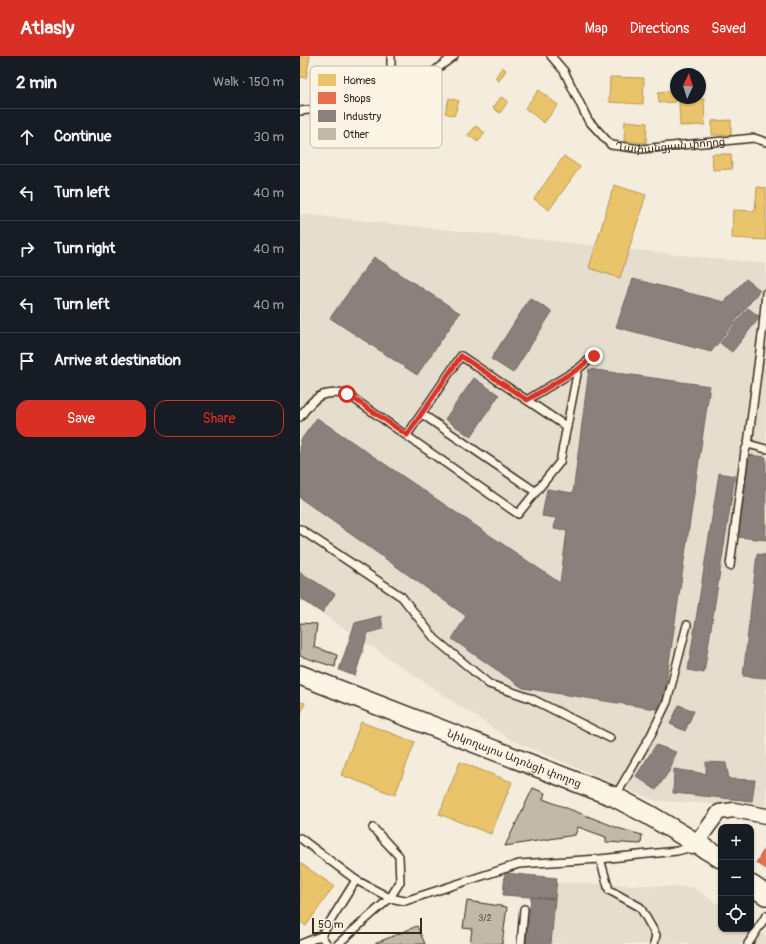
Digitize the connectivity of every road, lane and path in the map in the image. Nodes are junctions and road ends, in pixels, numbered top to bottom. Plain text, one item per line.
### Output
1 (390, 56) edge
2 (454, 56) edge
3 (551, 56) edge
4 (390, 66) edge
5 (441, 66) edge
6 (310, 110) edge
7 (300, 111) edge
8 (766, 142) edge
9 (766, 293) edge
10 (594, 356) dead end
11 (578, 369) junction
12 (527, 400) junction
13 (422, 414) junction
14 (300, 417) edge
15 (567, 427) junction
16 (407, 435) junction
17 (748, 444) junction
18 (766, 449) edge
19 (536, 492) junction
20 (300, 529) edge
21 (730, 566) dead end
22 (687, 625) dead end
23 (300, 675) edge
24 (300, 684) edge
25 (610, 738) dead end
26 (615, 797) junction
27 (766, 816) edge
28 (373, 828) dead end
29 (300, 838) edge
30 (694, 845) junction
31 (718, 857) edge
32 (600, 858) junction
33 (718, 864) edge
34 (754, 879) edge
35 (356, 880) junction
36 (766, 886) edge
37 (754, 887) edge
38 (766, 895) edge
39 (390, 898) junction
40 (524, 909) dead end
41 (766, 916) edge
42 (321, 936) junction
43 (301, 944) edge
44 (327, 944) edge
45 (338, 944) edge
46 (521, 944) edge
47 (654, 944) edge
48 (748, 944) edge

1 - 4 lane
2 - 5 lane
3 - 8 lane, Ղափանցյան փողոց
6 - 7 lane
9 - 17 lane
10 - 11 lane
11 - 12 lane
11 - 15 lane
12 - 13 lane
12 - 15 lane
13 - 16 lane
13 - 19 lane
14 - 16 lane
15 - 19 lane
16 - 19 lane
17 - 18 lane
17 - 21 lane
20 - 25 lane
22 - 26 lane
23 - 26 street, Նիկողայոս Ադոնցի փողոց
24 - 30 street, Նիկողայոս Ադոնցի փողոց
26 - 30 street, Նիկողայոս Ադոնցի փողոց
27 - 30 street
28 - 39 lane
29 - 35 lane
30 - 31 street, Նիկողայոս Ադոնցի փողոց
30 - 32 lane
30 - 33 street, Նիկողայոս Ադոնցի փողոց
32 - 39 lane
32 - 47 lane
34 - 36 street
35 - 39 lane
35 - 42 lane
37 - 38 street
39 - 45 lane
40 - 46 lane
41 - 48 lane
42 - 43 lane
42 - 44 lane

